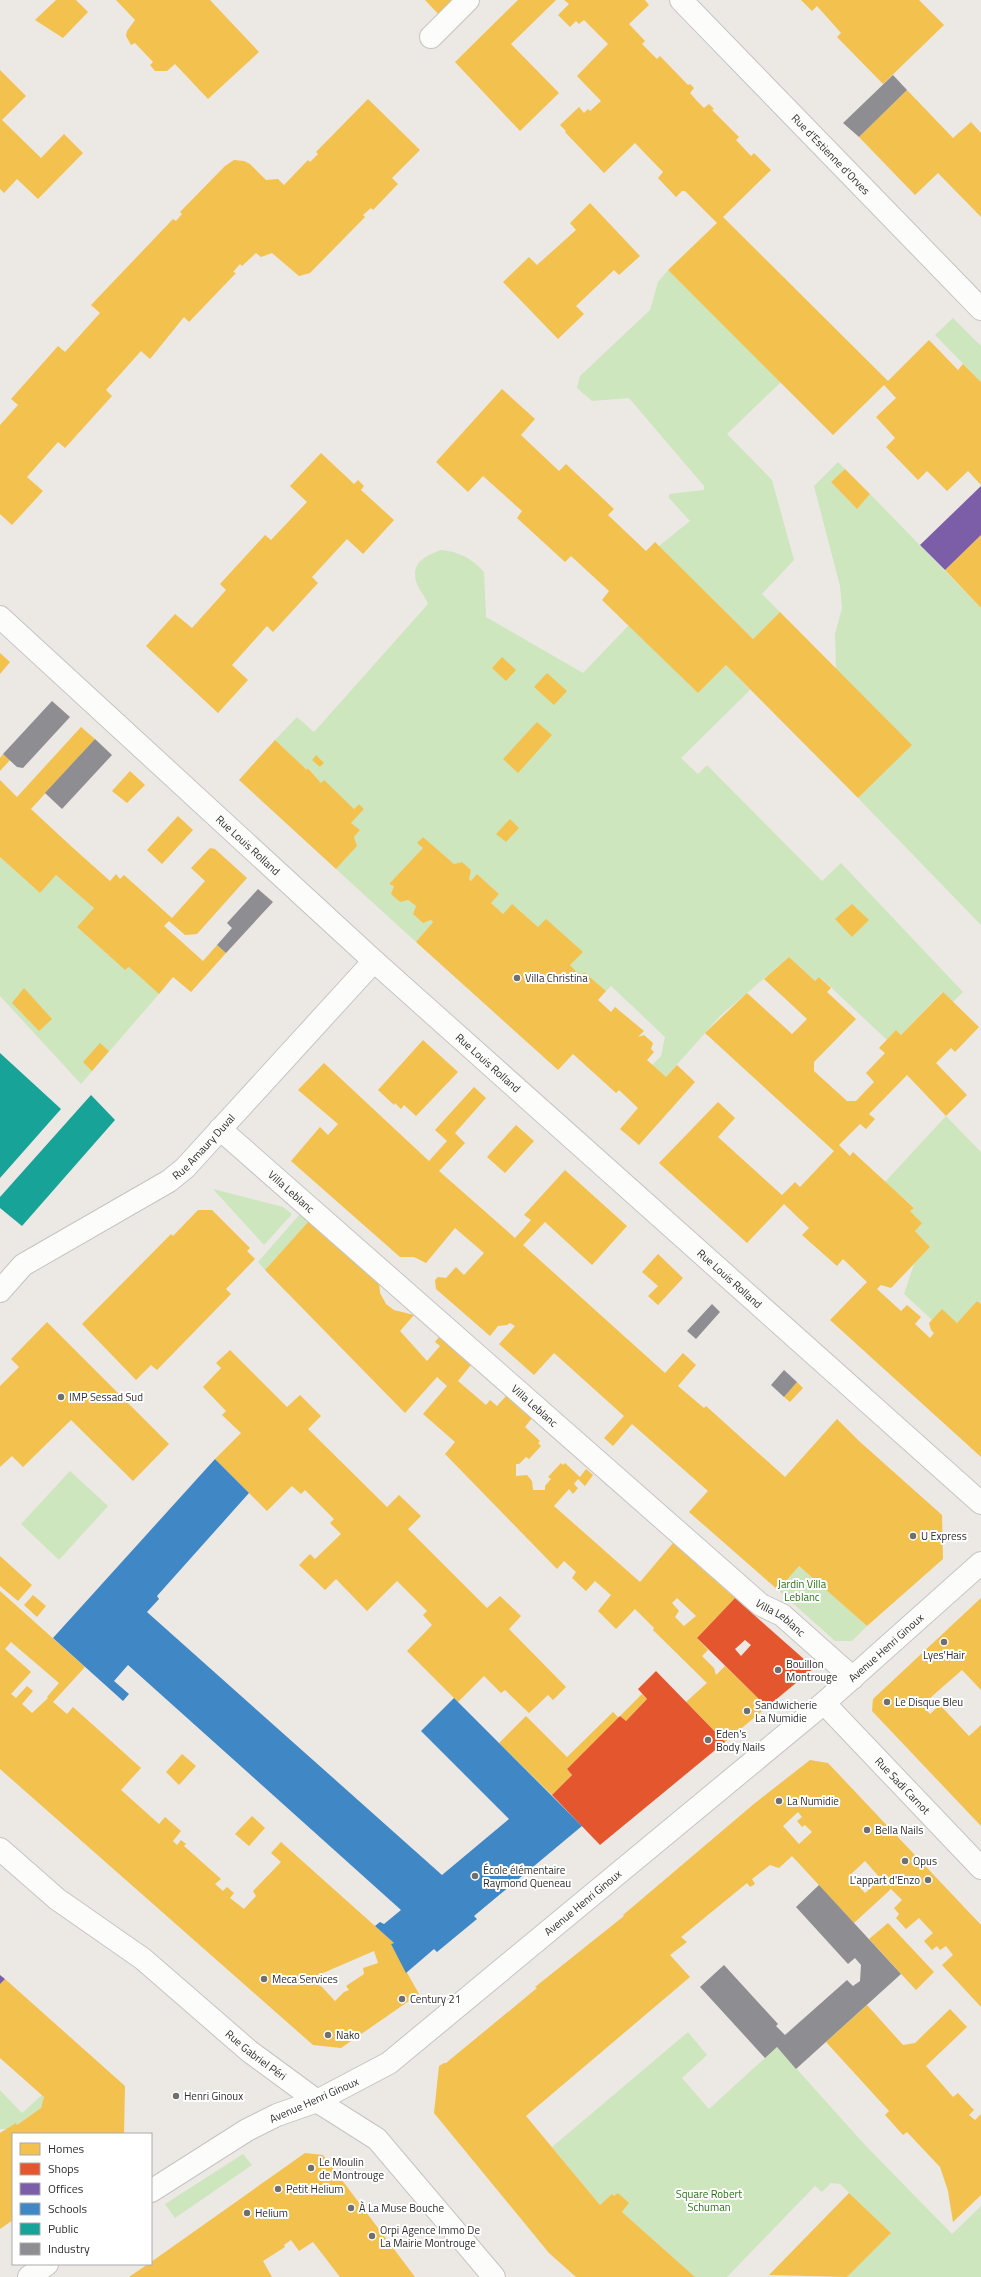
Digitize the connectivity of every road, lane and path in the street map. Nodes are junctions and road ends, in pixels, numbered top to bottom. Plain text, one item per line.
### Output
1 (468, 0) edge
2 (681, 0) edge
3 (431, 37) dead end
4 (981, 309) edge
5 (0, 617) edge
6 (374, 961) junction
7 (220, 1129) junction
8 (0, 1291) edge
9 (981, 1503) edge
10 (981, 1563) edge
11 (853, 1678) junction
12 (824, 1703) junction
13 (0, 1849) edge
14 (981, 1868) edge
15 (316, 2101) junction
16 (152, 2190) edge
17 (46, 2265) edge
18 (28, 2277) edge
19 (494, 2277) edge

1 - 3 street
2 - 4 street, Rue d'Estienne d'Orves
5 - 6 street, Rue Louis Rolland
6 - 7 street, Rue Amaury Duval
6 - 9 street, Rue Louis Rolland
7 - 8 street, Rue Amaury Duval
7 - 11 street, Villa Leblanc
10 - 11 street, Avenue Henri Ginoux
11 - 12 street, Avenue Henri Ginoux
12 - 14 street, Rue Sadi Carnot
12 - 15 street, Avenue Henri Ginoux
13 - 15 street, Rue Gabriel Péri
15 - 16 street, Avenue Henri Ginoux
15 - 19 street, Rue Gabriel Péri
17 - 18 street

